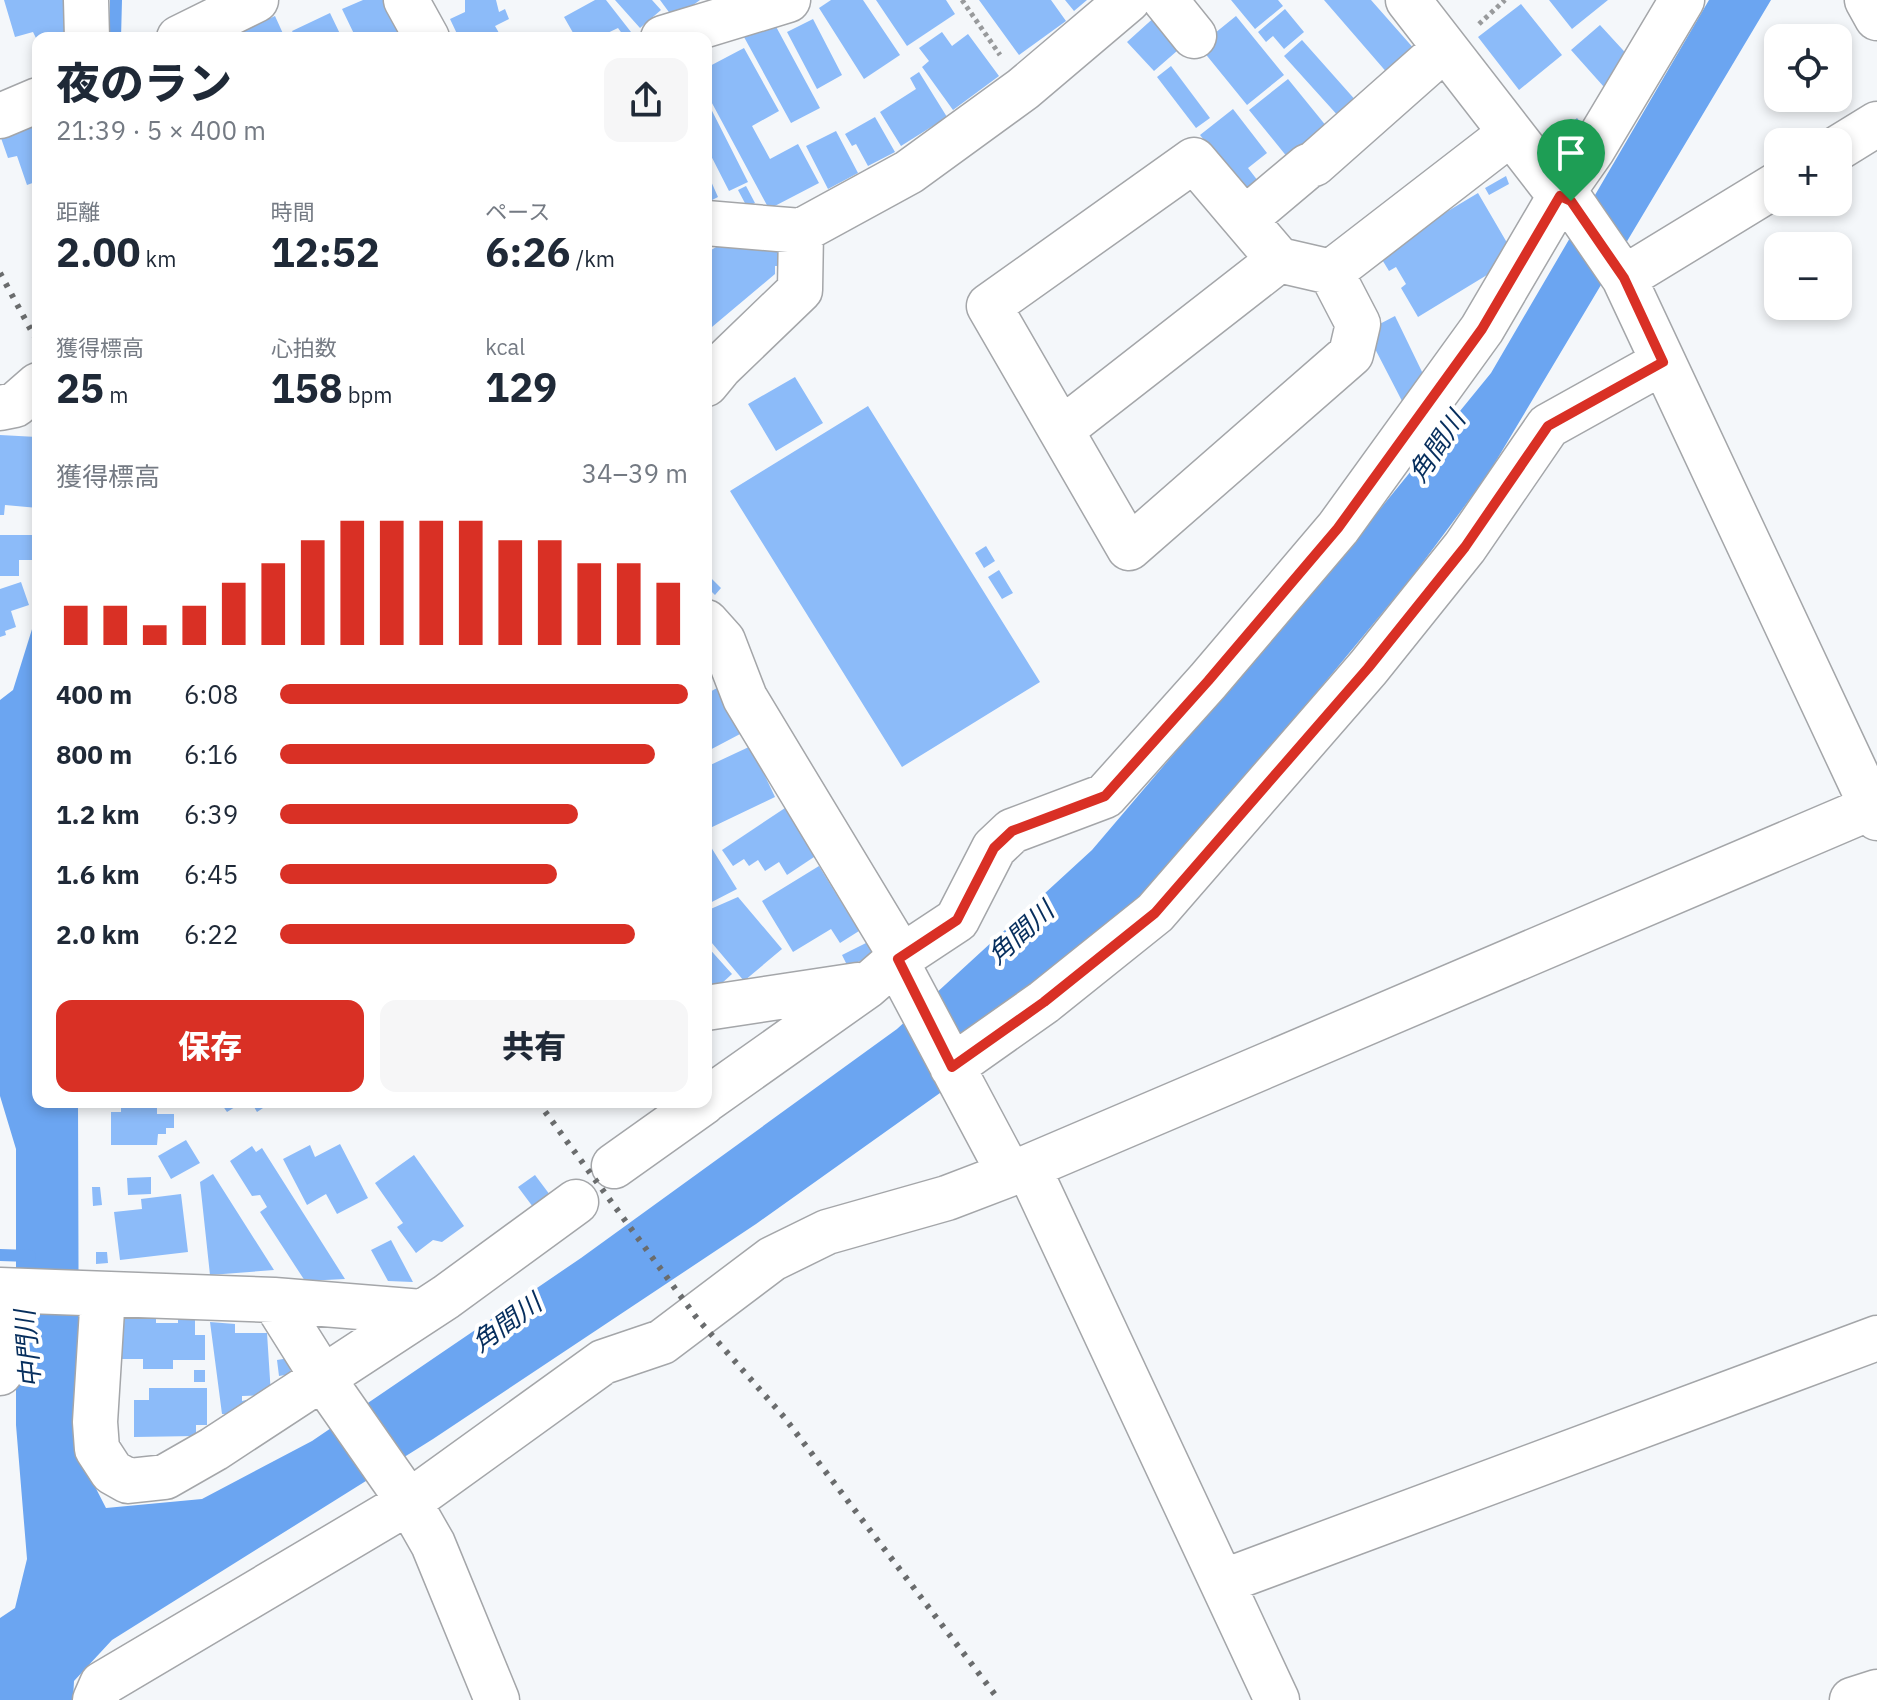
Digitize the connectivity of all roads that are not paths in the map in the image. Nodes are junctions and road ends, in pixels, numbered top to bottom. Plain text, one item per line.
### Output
1 (86, 0) edge
2 (256, 0) edge
3 (406, 0) edge
4 (788, 0) edge
5 (1128, 0) edge
6 (1165, 0) edge
7 (1408, 0) edge
8 (1682, 0) edge
9 (1867, 0) edge
10 (1877, 18) edge
11 (87, 32) edge
12 (191, 32) edge
13 (424, 32) edge
14 (683, 32) edge
15 (1194, 36) dead end
16 (1445, 48) junction
17 (32, 103) edge
18 (0, 116) edge
19 (1877, 124) edge
20 (1511, 133) junction
21 (1852, 139) edge
22 (1764, 192) edge
23 (1566, 199) junction
24 (1245, 219) junction
25 (712, 224) edge
26 (801, 231) junction
27 (1279, 260) junction
28 (1331, 272) junction
29 (1621, 272) junction
30 (1663, 362) junction
31 (712, 377) edge
32 (1061, 430) junction
33 (712, 629) edge
34 (1875, 810) edge
35 (889, 973) junction
36 (712, 1007) edge
37 (950, 1063) junction
38 (712, 1096) edge
39 (695, 1108) edge
40 (614, 1166) dead end
41 (1019, 1170) junction
42 (576, 1202) dead end
43 (96, 1294) junction
44 (274, 1300) junction
45 (5, 1301) edge
46 (422, 1312) junction
47 (1877, 1338) edge
48 (0, 1373) edge
49 (326, 1382) junction
50 (405, 1498) junction
51 (1222, 1582) junction
52 (1877, 1692) edge
53 (95, 1700) edge
54 (497, 1700) edge
55 (1277, 1700) edge
56 (1852, 1700) edge

1 - 11 street
2 - 12 street
3 - 13 street
4 - 14 street
5 - 26 street
6 - 15 street
7 - 16 street
8 - 23 street
9 - 10 street
16 - 20 street
16 - 24 street
17 - 18 street
19 - 21 street
20 - 23 street
20 - 28 street
22 - 29 street
23 - 29 street
23 - 35 street
24 - 27 street
24 - 32 street
25 - 26 street
26 - 31 street
27 - 28 street
27 - 32 street
28 - 32 street
29 - 30 street
30 - 34 street
30 - 37 street
33 - 35 street
34 - 41 street
35 - 36 street
35 - 37 street
35 - 38 street
37 - 41 street
39 - 40 street
41 - 50 street
41 - 51 street
42 - 46 street
43 - 44 street
43 - 45 street
43 - 49 street
44 - 46 street
44 - 49 street
45 - 48 street
46 - 49 street
47 - 51 street
49 - 50 street
50 - 53 street
50 - 54 street
51 - 55 street
52 - 56 street

